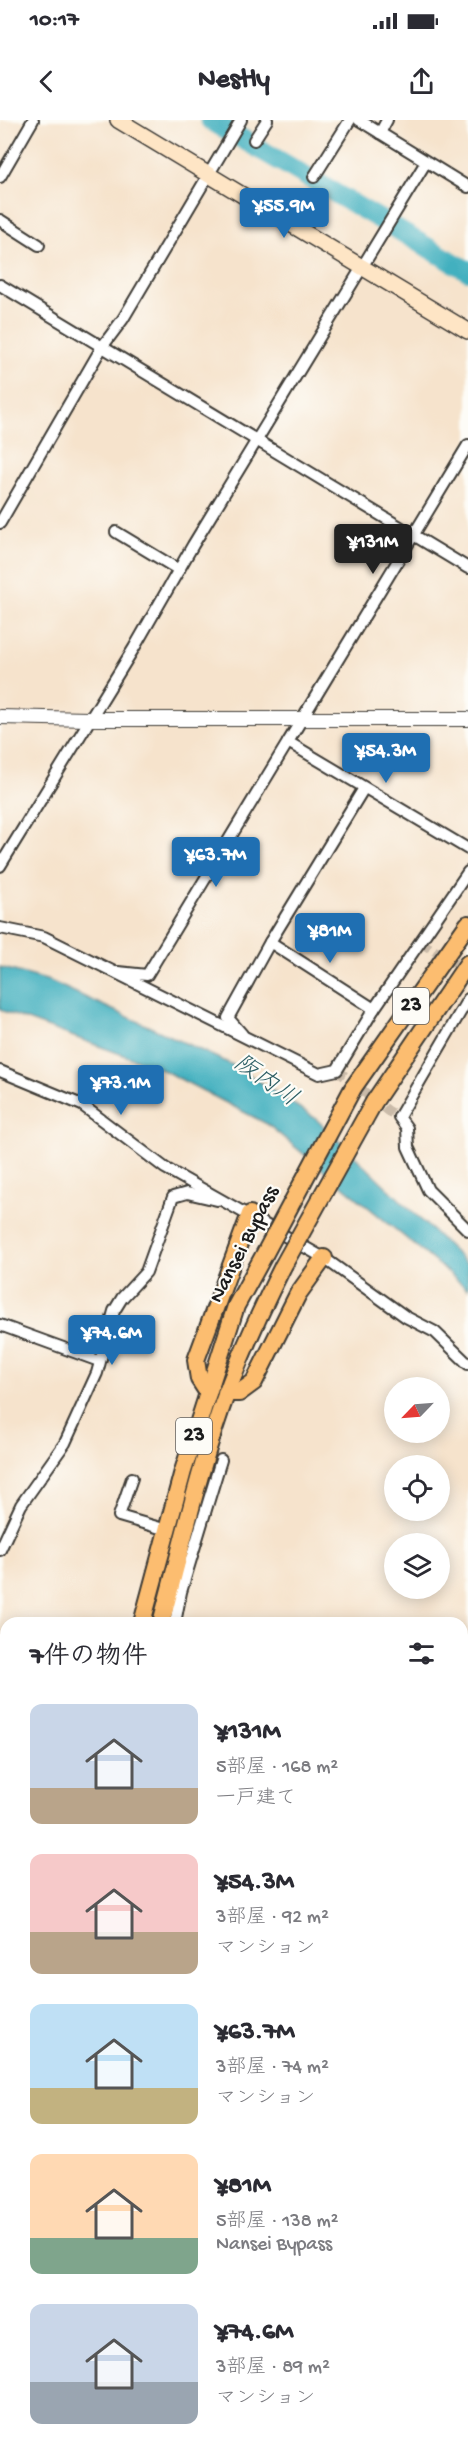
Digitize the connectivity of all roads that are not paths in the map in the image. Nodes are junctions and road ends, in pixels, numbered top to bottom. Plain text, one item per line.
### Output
1 (33, 120) edge
2 (118, 120) edge
3 (241, 120) edge
4 (267, 120) edge
5 (350, 120) edge
6 (359, 120) edge
7 (387, 120) edge
8 (380, 133) junction
9 (254, 141) dead end
10 (426, 162) junction
11 (208, 175) junction
12 (0, 177) edge
13 (314, 177) dead end
14 (468, 187) edge
15 (0, 220) edge
16 (39, 245) dead end
17 (362, 267) junction
18 (0, 285) edge
19 (468, 331) edge
20 (102, 347) junction
21 (257, 442) junction
22 (468, 444) edge
23 (0, 523) edge
24 (116, 532) dead end
25 (414, 537) junction
26 (468, 568) edge
27 (179, 570) junction
28 (0, 717) edge
29 (468, 719) edge
30 (89, 720) junction
31 (301, 720) junction
32 (288, 742) junction
33 (364, 788) junction
34 (468, 849) edge
35 (0, 866) edge
36 (468, 872) edge
37 (468, 924) edge
38 (0, 928) edge
39 (270, 942) junction
40 (468, 963) edge
41 (111, 971) junction
42 (468, 999) edge
43 (374, 1009) junction
44 (246, 1039) junction
45 (0, 1071) edge
46 (223, 1200) junction
47 (250, 1214) junction
48 (468, 1230) edge
49 (324, 1258) junction
50 (0, 1325) edge
51 (99, 1361) junction
52 (468, 1364) edge
53 (208, 1393) junction
54 (226, 1393) junction
55 (221, 1460) dead end
56 (132, 1478) dead end
57 (167, 1530) junction
58 (0, 1550) edge
59 (144, 1617) edge
60 (163, 1617) edge
61 (176, 1617) edge

1 - 12 street
2 - 11 main road
3 - 11 street
4 - 9 street
5 - 13 street
6 - 8 street
7 - 8 street
8 - 10 street
10 - 14 street
10 - 17 street
11 - 17 main road
11 - 20 street
15 - 16 street
17 - 19 main road
17 - 21 street
18 - 20 street
20 - 21 street
20 - 23 street
21 - 25 street
21 - 27 street
22 - 25 street
24 - 27 street
25 - 26 street
25 - 31 street
27 - 30 street
28 - 30 street
29 - 31 street
30 - 31 street
30 - 35 street
31 - 32 street
32 - 33 street
32 - 41 street
33 - 34 street
33 - 39 street
36 - 43 street
37 - 53 highway, Nansei Bypass / 23, bridge
38 - 41 street
39 - 43 street
39 - 44 street
40 - 54 highway, Nansei Bypass / 23, bridge
41 - 44 street
42 - 48 street
43 - 44 street
45 - 46 street
46 - 47 street
46 - 51 street
47 - 49 street
47 - 53 highway
49 - 52 street
49 - 54 highway
50 - 51 street
51 - 58 street
53 - 57 highway, Nansei Bypass / 23
54 - 60 highway, Nansei Bypass / 23
55 - 61 street
56 - 57 street
57 - 59 highway, Nansei Bypass / 23

